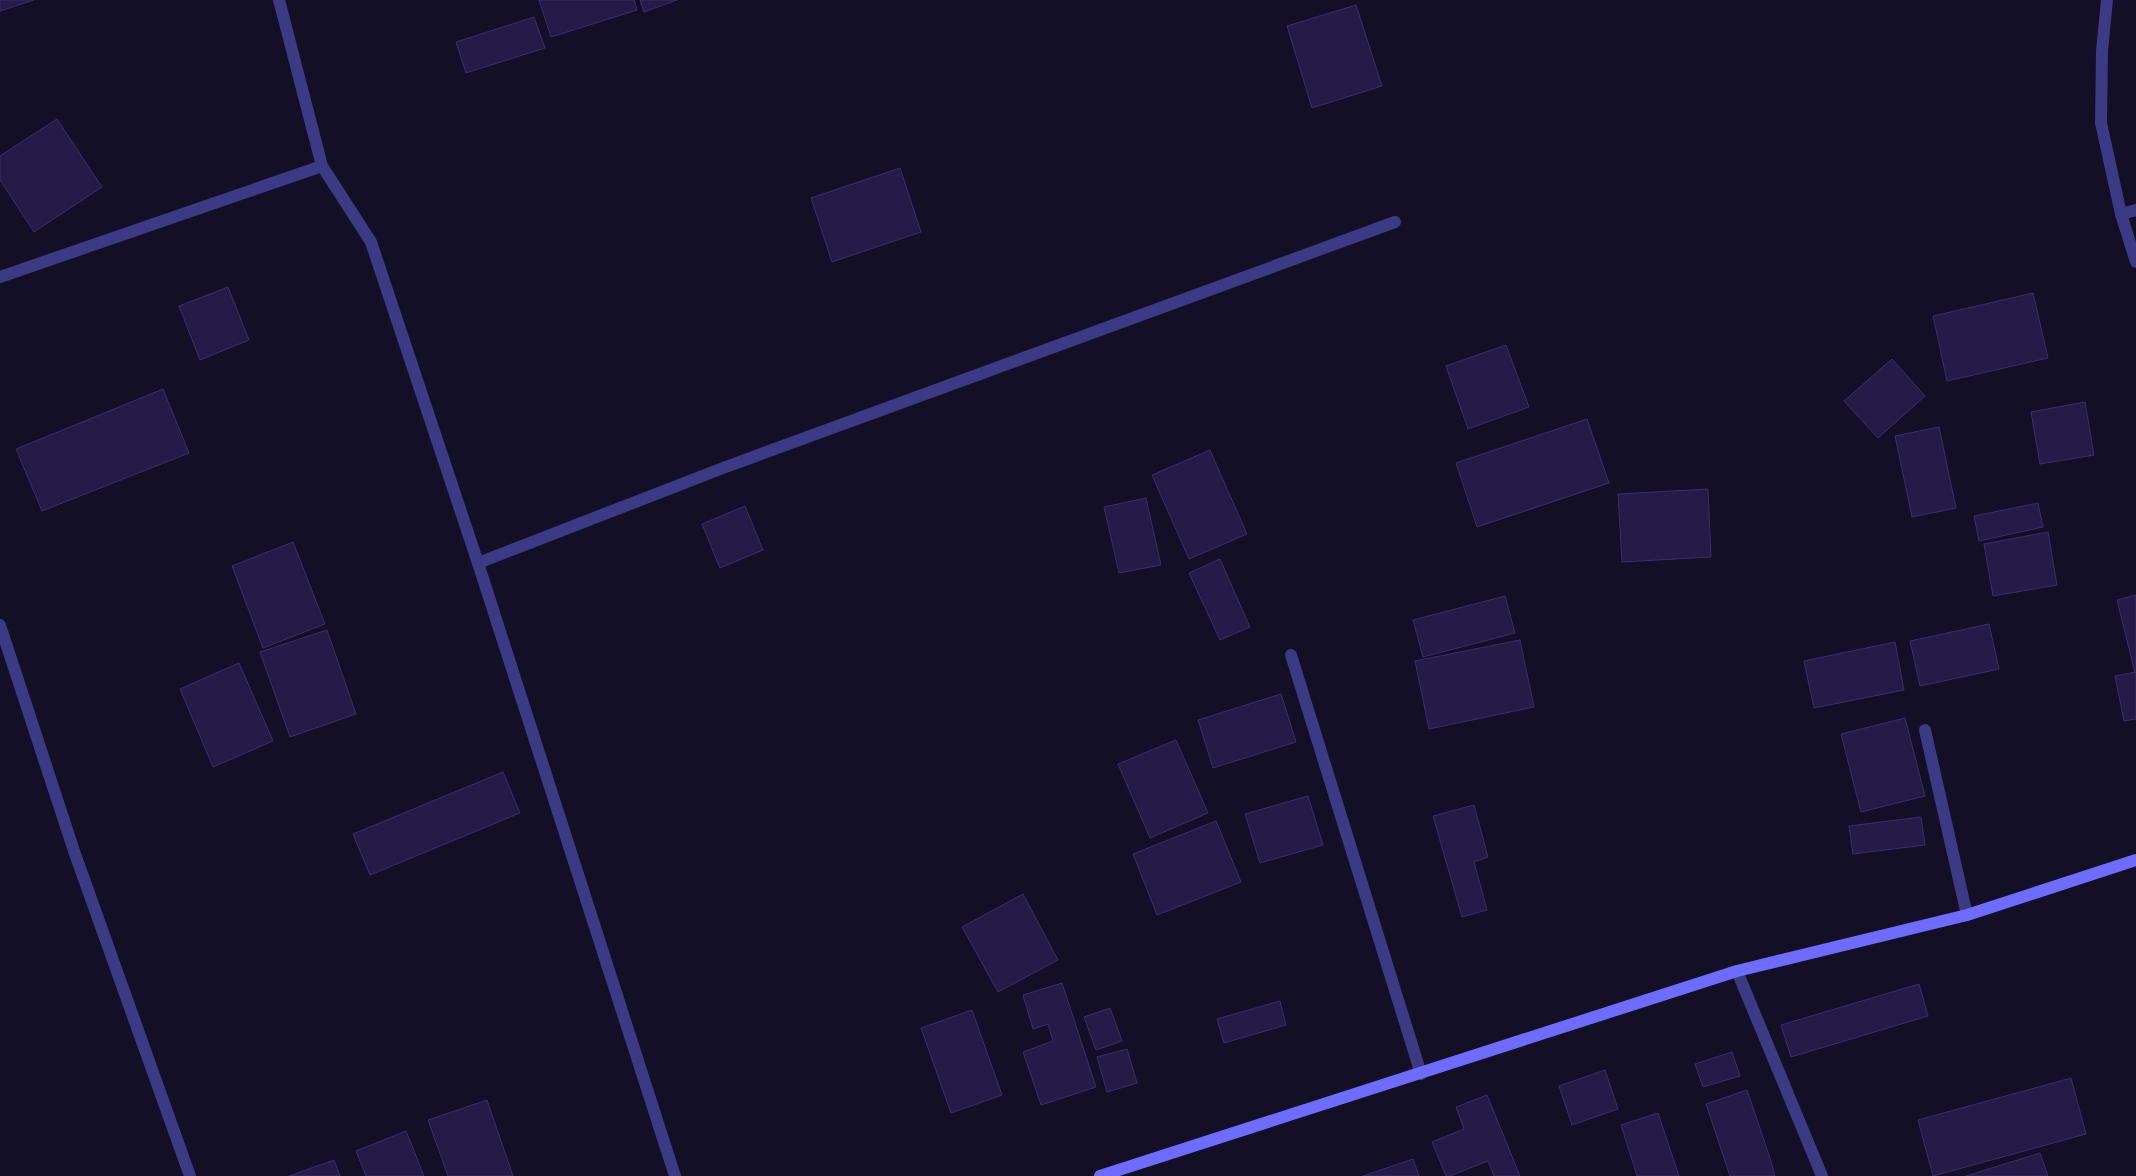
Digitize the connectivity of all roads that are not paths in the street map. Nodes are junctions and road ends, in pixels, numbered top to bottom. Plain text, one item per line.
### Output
1 (279, 0) edge
2 (2107, 0) edge
3 (322, 166) junction
4 (2136, 210) edge
5 (2121, 214) junction
6 (1395, 222) dead end
7 (2136, 262) edge
8 (0, 277) edge
9 (478, 563) junction
10 (0, 625) edge
11 (1291, 655) dead end
12 (1925, 730) dead end
13 (2136, 860) edge
14 (1967, 915) junction
15 (1737, 972) junction
16 (1421, 1074) junction
17 (190, 1176) edge
18 (675, 1176) edge
19 (1100, 1176) edge
20 (1822, 1176) edge

1 - 3 street
2 - 5 street
3 - 8 street
3 - 9 street
4 - 5 street
5 - 7 street
6 - 9 street
9 - 18 street
10 - 17 street
11 - 16 street
12 - 14 street
13 - 14 street
14 - 15 street
15 - 16 street
15 - 20 street
16 - 19 street

